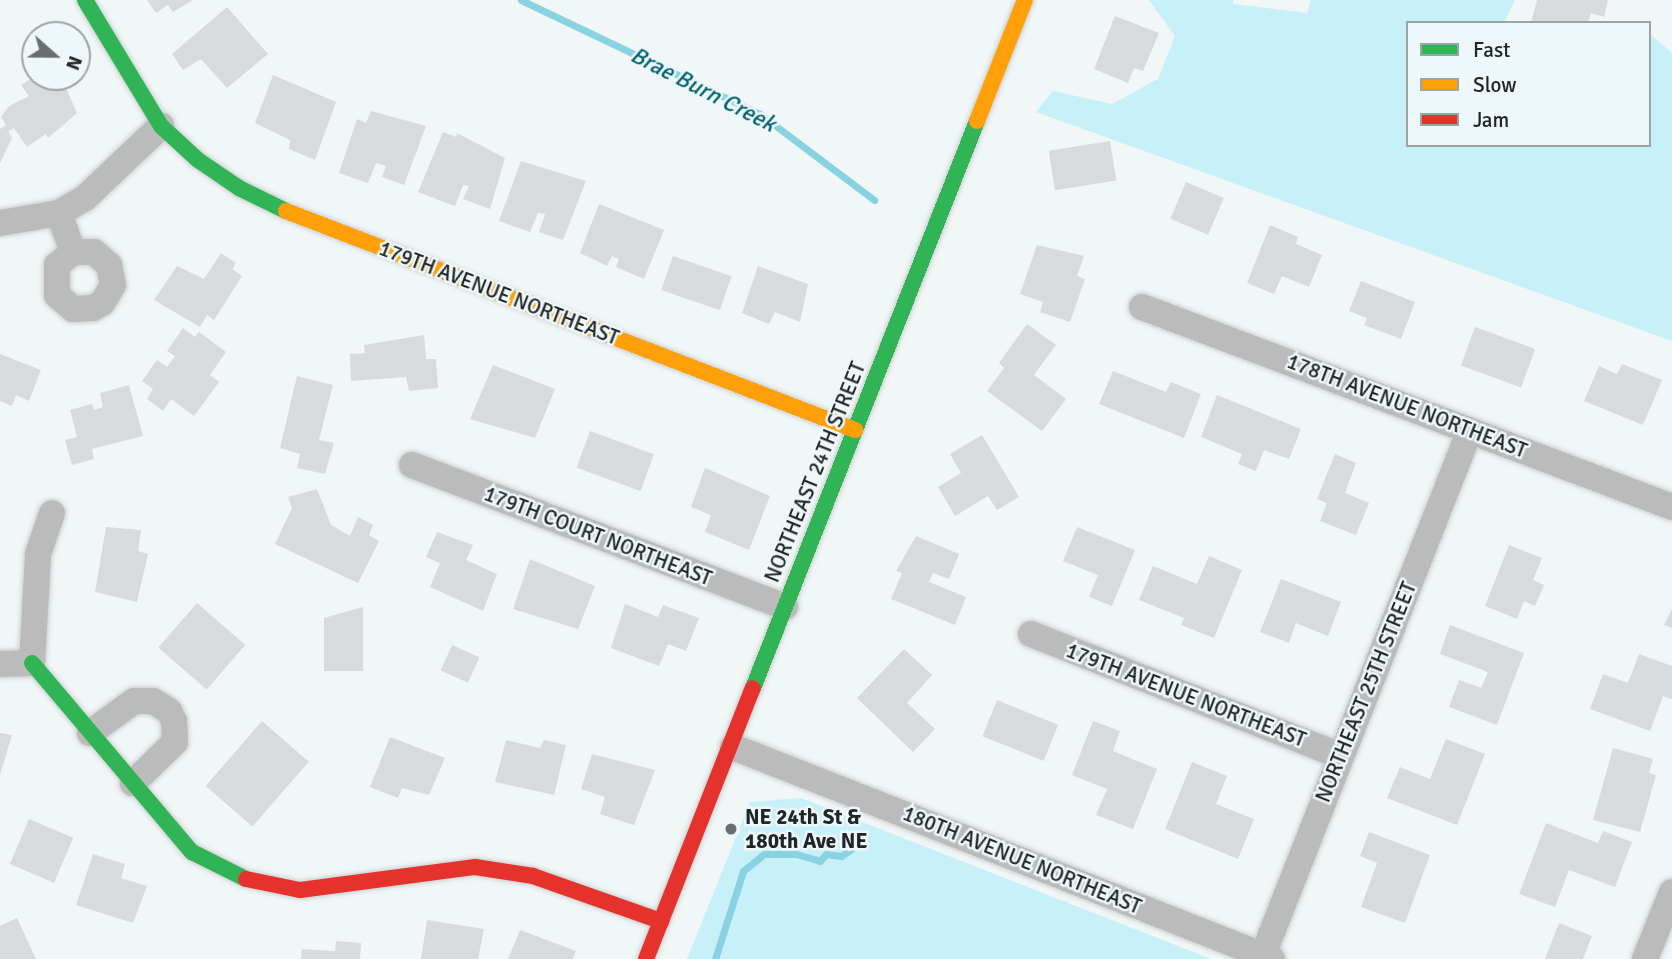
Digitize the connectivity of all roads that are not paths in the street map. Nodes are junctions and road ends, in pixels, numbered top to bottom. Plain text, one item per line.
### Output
1 (85, 0) edge
2 (1025, 0) edge
3 (161, 126) junction
4 (59, 213) junction
5 (0, 223) edge
6 (73, 252) dead end
7 (1142, 307) dead end
8 (855, 430) junction
9 (1470, 430) junction
10 (412, 465) dead end
11 (1672, 507) edge
12 (52, 513) dead end
13 (785, 607) junction
14 (1031, 634) dead end
15 (32, 663) junction
16 (0, 664) edge
17 (90, 733) junction
18 (733, 747) junction
19 (1340, 756) junction
20 (133, 783) junction
21 (1672, 892) edge
22 (661, 921) junction
23 (1267, 957) edge
24 (646, 959) edge
25 (1645, 959) edge

1 - 3 street
2 - 8 street, NORTHEAST 24TH STREET
3 - 4 street
3 - 8 street, 179TH AVENUE NORTHEAST
4 - 5 street
4 - 6 street
7 - 9 street, 178TH AVENUE NORTHEAST
8 - 13 street, NORTHEAST 24TH STREET
9 - 11 street, 178TH AVENUE NORTHEAST
9 - 19 street, NORTHEAST 25TH STREET
10 - 13 street, 179TH COURT NORTHEAST
12 - 15 street
13 - 18 street, NORTHEAST 24TH STREET
14 - 19 street, 179TH AVENUE NORTHEAST
15 - 16 street
15 - 17 street
17 - 20 street
17 - 20 street
18 - 22 street, NORTHEAST 24TH STREET
18 - 23 street, 180TH AVENUE NORTHEAST
19 - 23 street, NORTHEAST 25TH STREET
20 - 22 street
21 - 25 street
22 - 24 street, NORTHEAST 24TH STREET

